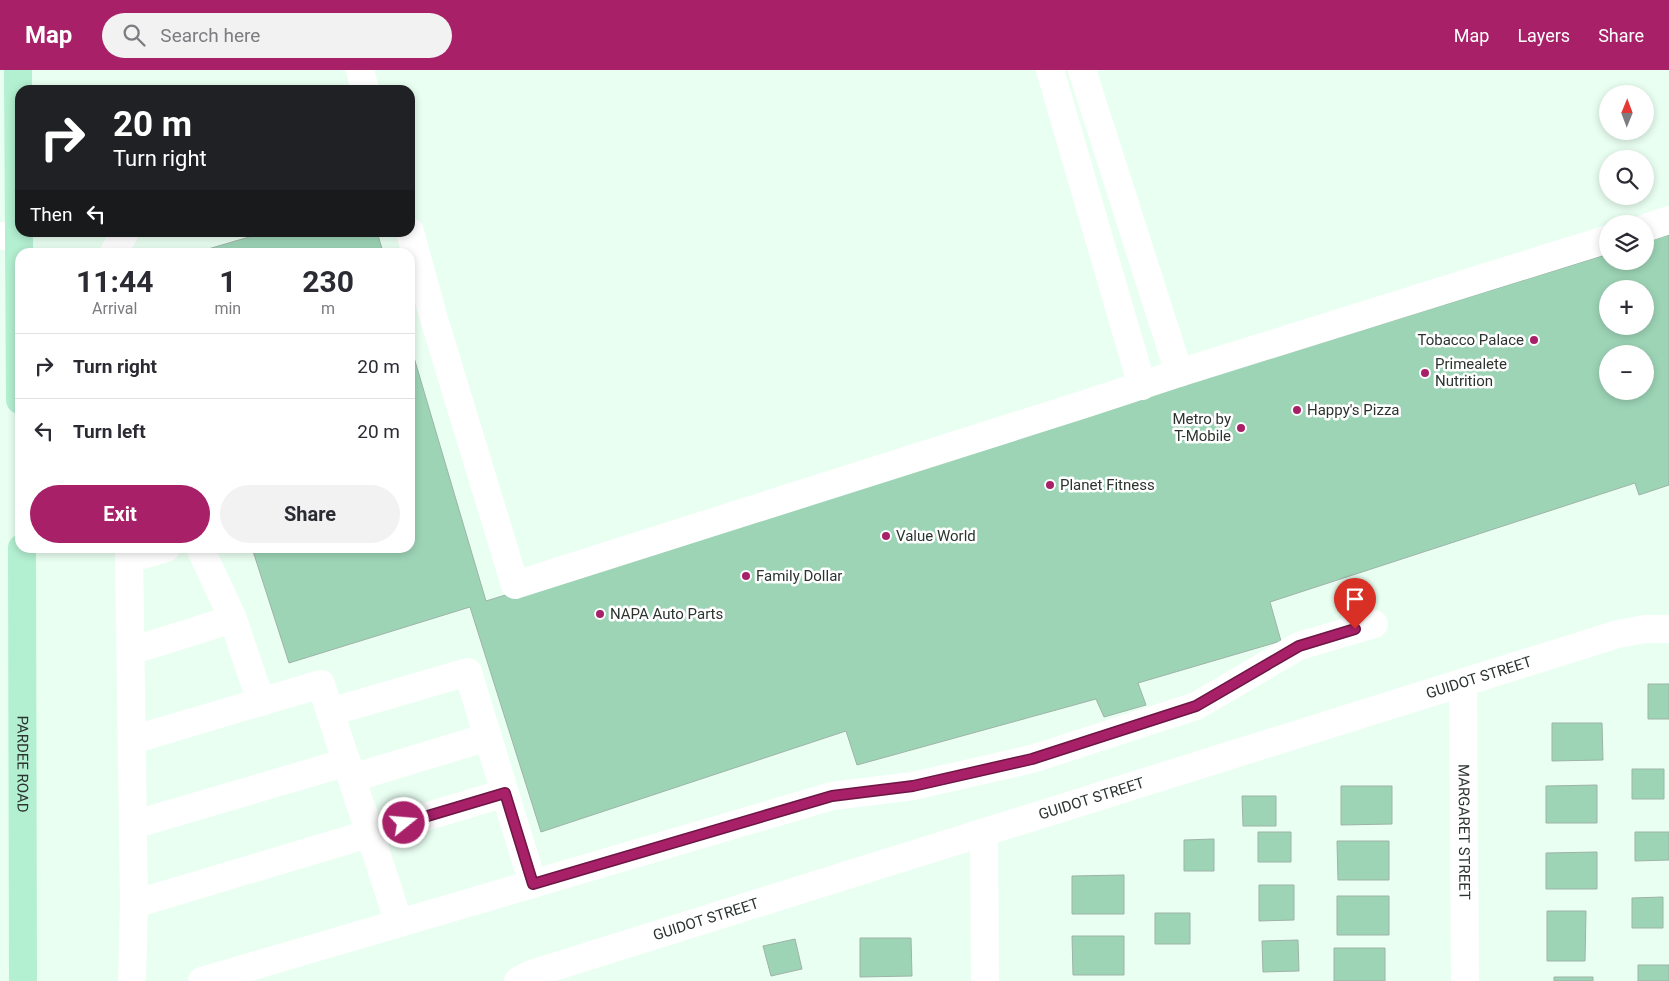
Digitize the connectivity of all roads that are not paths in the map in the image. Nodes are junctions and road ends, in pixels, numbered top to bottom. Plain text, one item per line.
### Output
1 (18, 70) edge
2 (360, 70) edge
3 (1050, 70) edge
4 (1082, 70) edge
5 (18, 85) edge
6 (364, 85) edge
7 (15, 182) edge
8 (1669, 220) edge
9 (1654, 225) edge
10 (9, 236) edge
11 (1599, 242) edge
12 (415, 250) edge
13 (15, 325) edge
14 (1179, 373) junction
15 (1142, 386) junction
16 (22, 553) edge
17 (129, 553) edge
18 (202, 553) edge
19 (233, 619) junction
20 (1374, 624) dead end
21 (1669, 629) edge
22 (131, 651) junction
23 (1463, 683) junction
24 (261, 702) junction
25 (330, 712) junction
26 (488, 736) junction
27 (132, 740) junction
28 (350, 770) junction
29 (505, 793) junction
30 (133, 825) junction
31 (370, 833) junction
32 (984, 833) junction
33 (533, 884) junction
34 (134, 904) junction
35 (399, 923) junction
36 (23, 981) edge
37 (132, 981) edge
38 (202, 981) edge
39 (518, 981) edge
40 (985, 981) edge
41 (1465, 981) edge

1 - 5 main road
2 - 6 street
3 - 15 street
4 - 14 street
7 - 10 main road
8 - 9 street
10 - 13 main road
11 - 14 street
12 - 15 street
14 - 15 street
16 - 36 main road, PARDEE ROAD
17 - 22 street
18 - 19 street
19 - 22 street
19 - 24 street
20 - 33 street
21 - 23 street, GUIDOT STREET
22 - 27 street
23 - 32 street, GUIDOT STREET
23 - 41 street, MARGARET STREET
24 - 25 street
24 - 27 street
25 - 26 street
25 - 28 street
26 - 28 street
26 - 29 street
27 - 30 street
28 - 30 street
28 - 31 street
29 - 31 street
29 - 33 street
30 - 34 street
31 - 34 street
31 - 35 street
32 - 39 street, GUIDOT STREET
32 - 40 street
33 - 35 street
34 - 37 street
35 - 38 street

